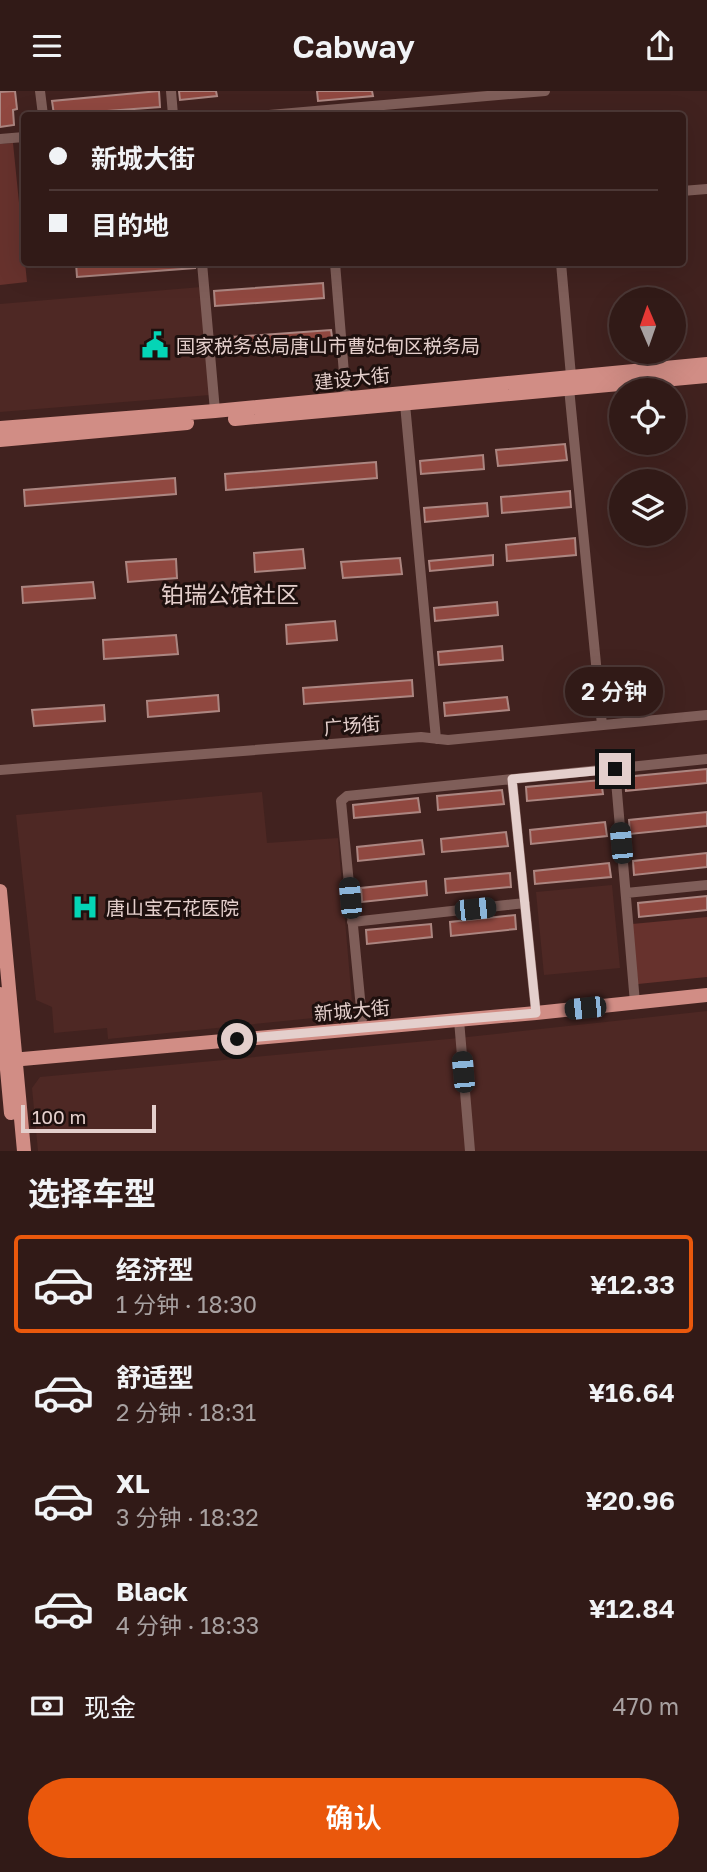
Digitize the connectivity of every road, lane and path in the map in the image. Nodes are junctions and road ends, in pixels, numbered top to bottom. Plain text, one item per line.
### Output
1 (40, 91) edge
2 (171, 91) edge
3 (545, 91) edge
4 (436, 96) edge
5 (43, 112) edge
6 (173, 112) edge
7 (329, 112) edge
8 (21, 137) edge
9 (0, 139) edge
10 (707, 189) edge
11 (686, 191) edge
12 (202, 266) edge
13 (335, 266) edge
14 (561, 266) edge
15 (707, 364) edge
16 (707, 376) edge
17 (570, 382) junction
18 (346, 398) junction
19 (405, 404) junction
20 (215, 411) junction
21 (0, 428) edge
22 (0, 440) edge
23 (707, 715) edge
24 (601, 725) junction
25 (436, 739) junction
26 (707, 759) edge
27 (615, 769) junction
28 (0, 770) edge
29 (512, 779) junction
30 (707, 885) edge
31 (0, 891) edge
32 (626, 893) junction
33 (525, 903) junction
34 (352, 922) junction
35 (0, 993) edge
36 (707, 995) edge
37 (635, 1003) junction
38 (536, 1013) junction
39 (362, 1019) dead end
40 (459, 1020) junction
41 (7, 1060) edge
42 (15, 1151) edge
43 (24, 1151) edge
44 (470, 1151) edge

1 - 5 street
2 - 6 street
3 - 4 street
4 - 7 street
8 - 9 street
10 - 11 street
12 - 20 street
13 - 18 street
14 - 17 street
15 - 17 main road, 建设大街
16 - 17 main road, 建设大街
17 - 18 main road, 建设大街
17 - 19 main road, 建设大街
17 - 24 street
18 - 20 main road, 建设大街
19 - 22 main road, 建设大街
19 - 25 street
20 - 21 main road, 建设大街
23 - 24 street, 广场街
24 - 25 street, 广场街
25 - 28 street, 广场街
26 - 27 street
27 - 29 street
27 - 32 street
29 - 33 street
29 - 34 street
30 - 32 street
31 - 41 main road
32 - 37 street
33 - 34 street
33 - 38 street
34 - 39 street
35 - 41 main road
36 - 37 main road, 新城大街
37 - 38 main road, 新城大街
38 - 40 main road, 新城大街
40 - 41 main road, 新城大街
40 - 44 street
41 - 42 main road
41 - 43 main road

